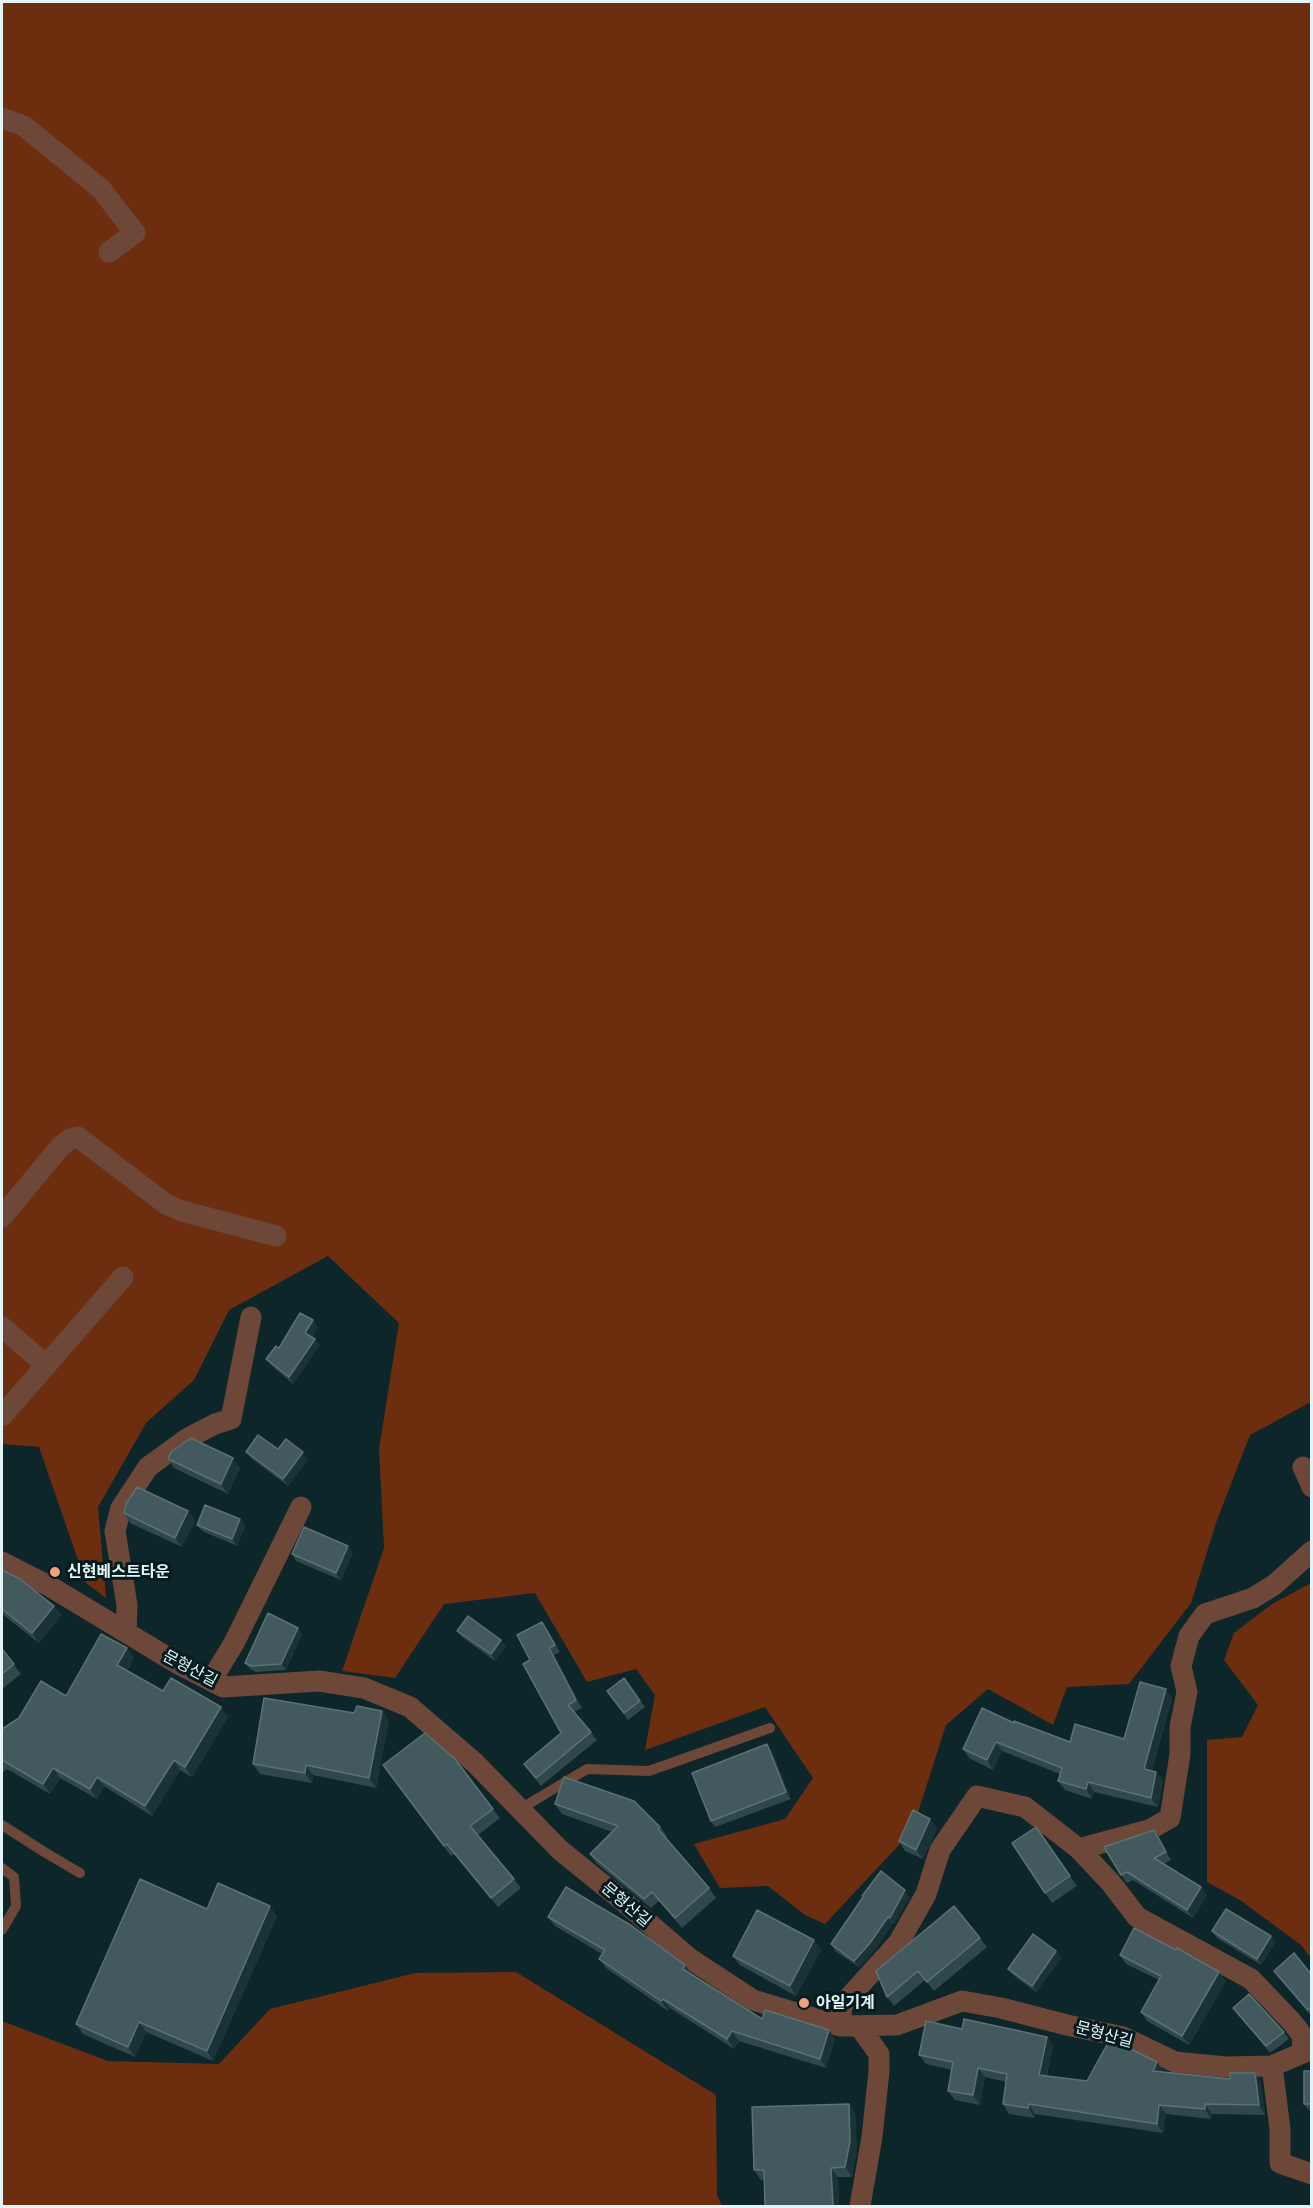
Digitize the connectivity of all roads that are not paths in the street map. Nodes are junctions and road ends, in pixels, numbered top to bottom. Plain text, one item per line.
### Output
1 (2, 118) edge
2 (109, 252) dead end
3 (2, 1216) edge
4 (276, 1236) dead end
5 (123, 1277) dead end
6 (251, 1317) dead end
7 (2, 1327) edge
8 (46, 1365) junction
9 (2, 1416) edge
10 (1303, 1467) dead end
11 (1311, 1487) edge
12 (302, 1507) dead end
13 (1311, 1551) edge
14 (2, 1562) edge
15 (126, 1632) junction
16 (211, 1681) junction
17 (771, 1728) dead end
18 (520, 1809) junction
19 (2, 1825) edge
20 (1079, 1849) junction
21 (2, 1868) edge
22 (80, 1873) dead end
23 (2, 1930) edge
24 (849, 2026) junction
25 (1305, 2051) edge
26 (1272, 2066) junction
27 (1311, 2174) edge
28 (860, 2206) edge

1 - 2 street
3 - 4 street
5 - 8 street
6 - 15 street
7 - 8 street
8 - 9 street
10 - 11 street
12 - 16 street
13 - 20 street
14 - 15 street, 문형산길
15 - 16 street, 문형산길
16 - 18 street, 문형산길
17 - 18 lane
18 - 24 street, 문형산길
19 - 22 lane
20 - 24 street
20 - 25 street
21 - 23 lane
24 - 26 street, 문형산길
24 - 28 street
25 - 26 street, 문형산길
26 - 27 street

